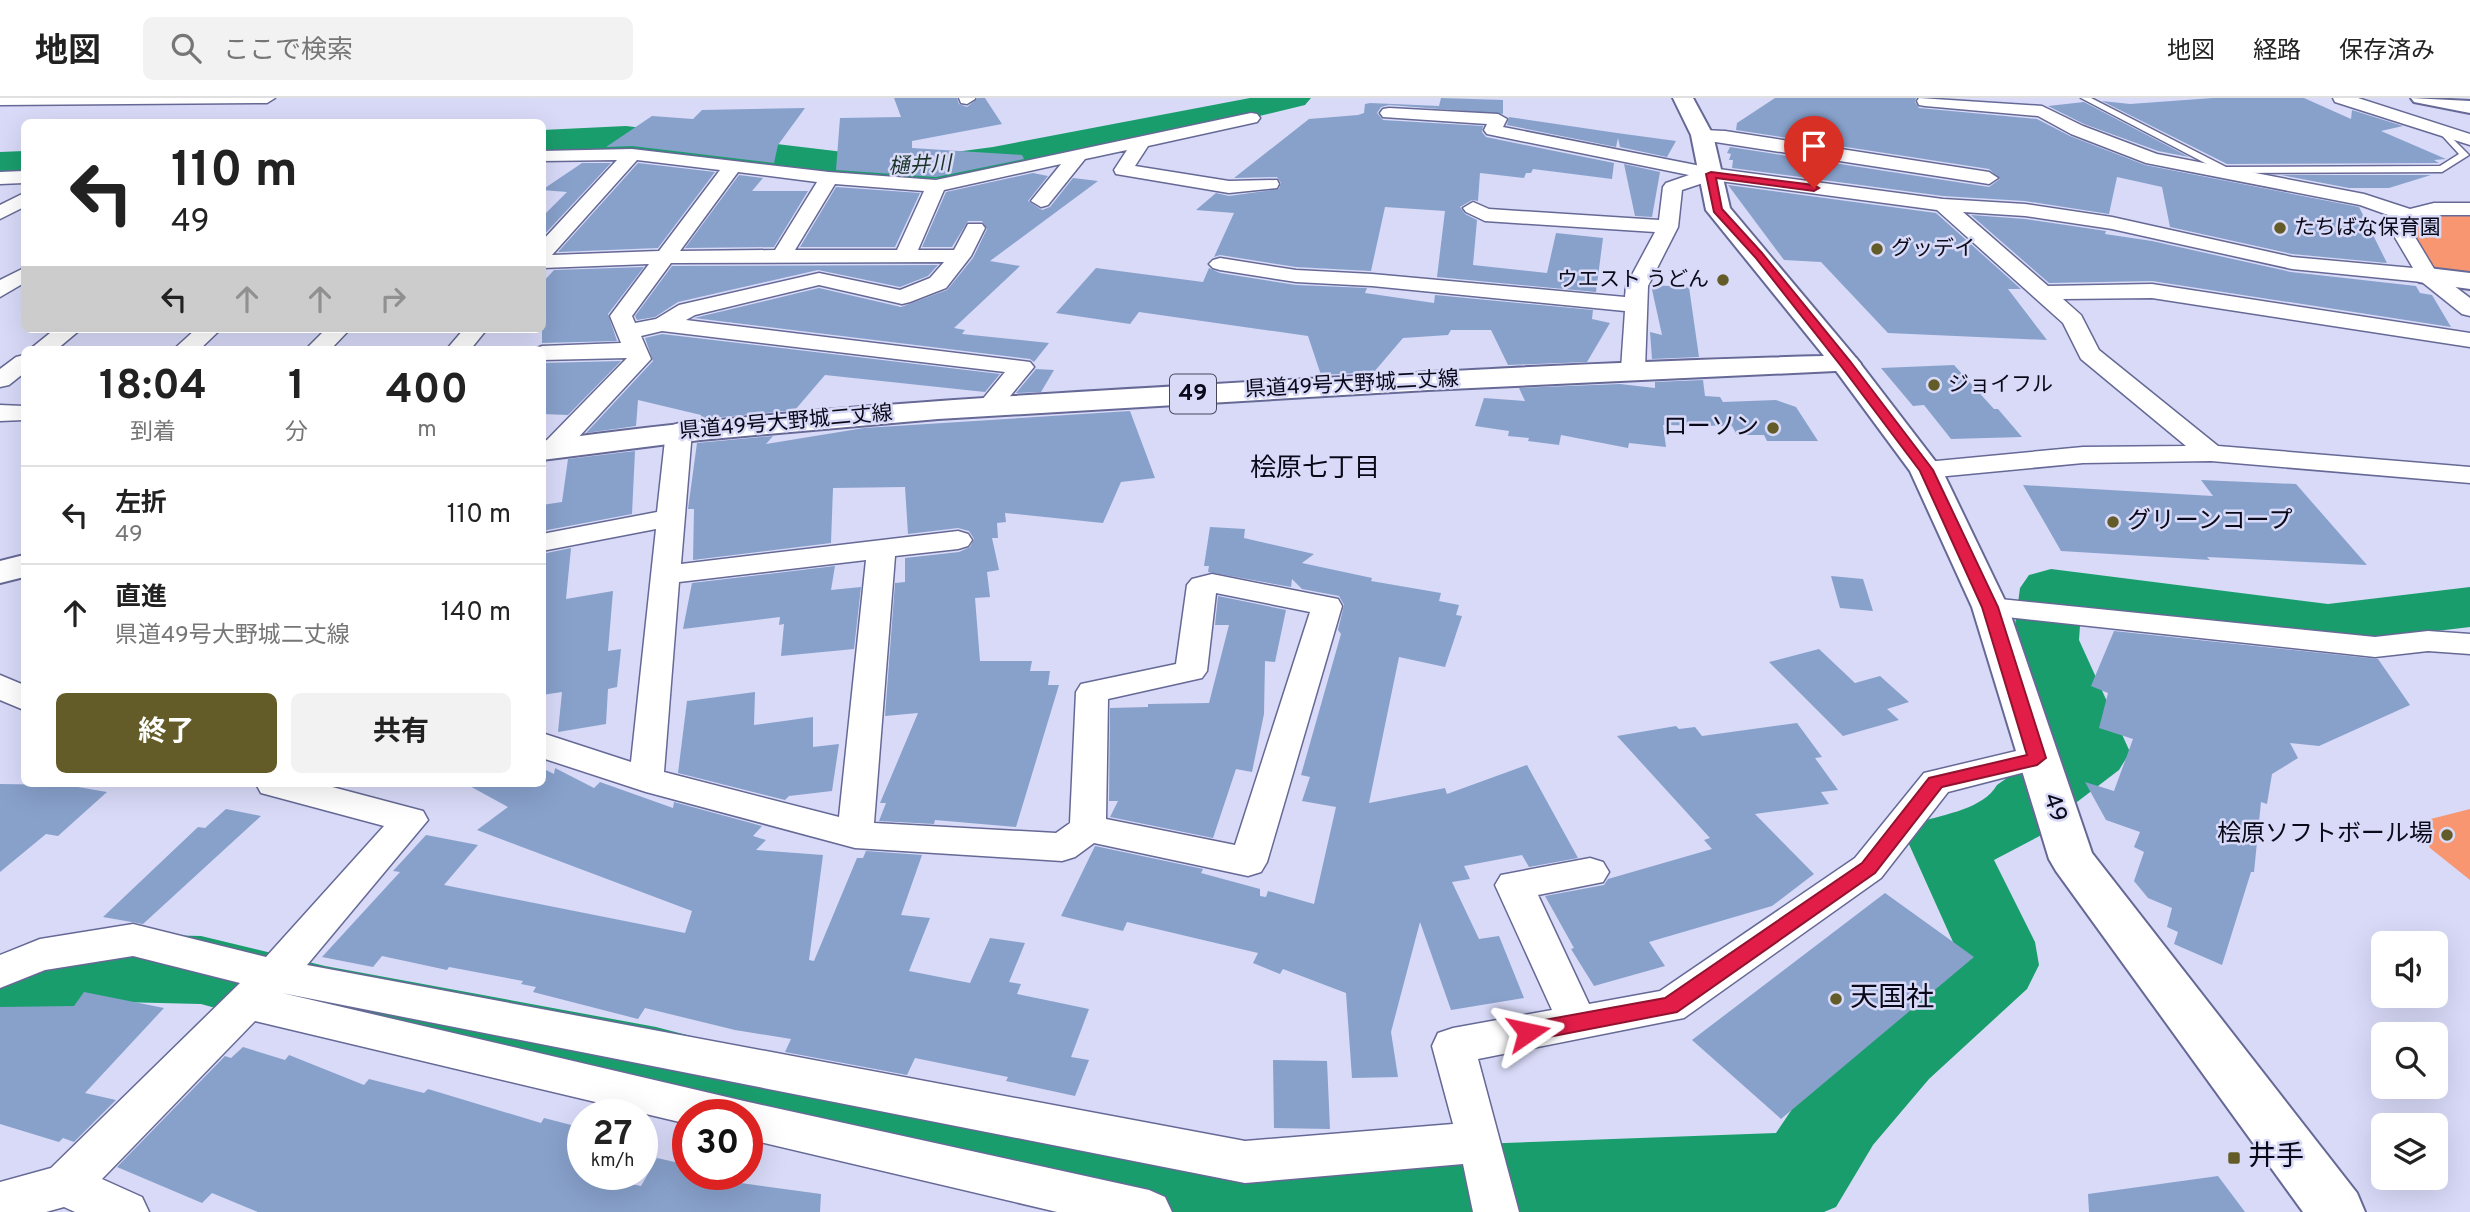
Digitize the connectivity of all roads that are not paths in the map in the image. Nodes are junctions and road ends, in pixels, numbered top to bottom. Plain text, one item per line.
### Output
1 (267, 98) edge
2 (1683, 98) edge
3 (1996, 98) edge
4 (2085, 98) edge
5 (2341, 98) edge
6 (2421, 98) edge
7 (0, 100) edge
8 (1925, 100) dead end
9 (2048, 105) edge
10 (2470, 107) edge
11 (1389, 113) dead end
12 (1251, 118) dead end
13 (2441, 130) junction
14 (1702, 135) junction
15 (2470, 140) edge
16 (1142, 141) junction
17 (632, 155) junction
18 (1079, 155) junction
19 (546, 156) edge
20 (733, 166) junction
21 (1711, 174) junction
22 (21, 177) edge
23 (0, 178) edge
24 (829, 178) junction
25 (1989, 178) dead end
26 (1270, 184) dead end
27 (936, 186) junction
28 (21, 201) edge
29 (1041, 201) dead end
30 (1943, 205) junction
31 (1473, 208) dead end
32 (2470, 209) edge
33 (0, 213) edge
34 (2409, 215) junction
35 (975, 228) dead end
36 (1668, 228) junction
37 (546, 250) edge
38 (905, 256) junction
39 (961, 256) junction
40 (663, 257) junction
41 (781, 257) junction
42 (546, 262) edge
43 (1220, 264) dead end
44 (0, 274) edge
45 (21, 274) edge
46 (2428, 275) junction
47 (21, 276) edge
48 (2470, 281) edge
49 (0, 290) edge
50 (2042, 293) junction
51 (1636, 304) junction
52 (2470, 309) edge
53 (662, 324) junction
54 (64, 333) edge
55 (206, 333) edge
56 (335, 333) edge
57 (2470, 340) edge
58 (631, 341) junction
59 (47, 346) edge
60 (190, 346) edge
61 (321, 346) edge
62 (546, 352) edge
63 (1846, 363) junction
64 (21, 364) edge
65 (1633, 369) junction
66 (0, 380) edge
67 (989, 406) junction
68 (0, 413) edge
69 (21, 413) edge
70 (679, 431) junction
71 (548, 450) edge
72 (2211, 453) junction
73 (1926, 470) junction
74 (2470, 475) edge
75 (671, 518) junction
76 (958, 540) dead end
77 (546, 542) edge
78 (881, 549) junction
79 (21, 567) edge
80 (0, 572) edge
81 (666, 575) junction
82 (1990, 607) junction
83 (2470, 644) edge
84 (0, 686) edge
85 (21, 697) edge
86 (546, 746) edge
87 (2038, 762) junction
88 (646, 780) junction
89 (284, 787) edge
90 (1088, 830) junction
91 (855, 835) junction
92 (1590, 872) dead end
93 (0, 972) edge
94 (260, 989) junction
95 (1578, 1023) junction
96 (672, 1099) edge
97 (763, 1123) edge
98 (1483, 1153) junction
99 (65, 1185) junction
100 (0, 1204) edge
101 (126, 1212) edge
102 (1149, 1212) edge
103 (1496, 1212) edge
104 (2337, 1212) edge

1 - 7 street
2 - 14 main road, 49
3 - 9 street
4 - 13 lane
5 - 13 street
6 - 10 main road
8 - 9 street
9 - 34 street
11 - 21 street
12 - 16 street
13 - 15 street
14 - 21 main road, 49
14 - 25 street
16 - 18 street
16 - 26 street
17 - 19 street
17 - 20 street
17 - 37 street
18 - 27 street
18 - 29 street
20 - 24 street
20 - 40 street
21 - 30 street
21 - 36 street
21 - 63 main road, 49
22 - 23 street
24 - 27 street
24 - 41 street
27 - 38 street
28 - 33 street
30 - 46 street
30 - 50 street
31 - 36 street
32 - 34 street
34 - 46 street
35 - 39 street
36 - 51 street
38 - 39 street
38 - 41 street
39 - 53 street
40 - 41 street
40 - 42 street
40 - 58 street
43 - 51 street
44 - 45 street
46 - 48 main road
46 - 52 street
47 - 49 street
50 - 57 street
50 - 72 street
51 - 65 street
53 - 58 street
53 - 67 street
54 - 59 street
55 - 60 street
56 - 61 street
58 - 62 street
58 - 71 street
63 - 65 main road, 県道49号大野城二丈線 / 49
63 - 73 main road, 49 / 49
64 - 66 street
65 - 67 main road, 県道49号大野城二丈線 / 49
67 - 70 main road, 県道49号大野城二丈線 / 49
68 - 69 street
70 - 71 main road, 県道49号大野城二丈線 / 49
70 - 75 street
72 - 73 street
72 - 74 street
73 - 82 main road, 49 / 49
75 - 77 street
75 - 81 street
76 - 78 street
78 - 81 street
78 - 91 street
79 - 80 main road
81 - 88 street
82 - 83 street
82 - 87 main road, 49 / 49
84 - 85 street
86 - 88 street
87 - 95 street
87 - 104 main road, 49 / 49
88 - 91 street
89 - 94 street
90 - 90 street
90 - 91 street
92 - 95 street
93 - 94 street
94 - 96 street
94 - 98 street
94 - 99 street
95 - 98 street
97 - 102 street
98 - 103 street
99 - 100 street
99 - 101 street

